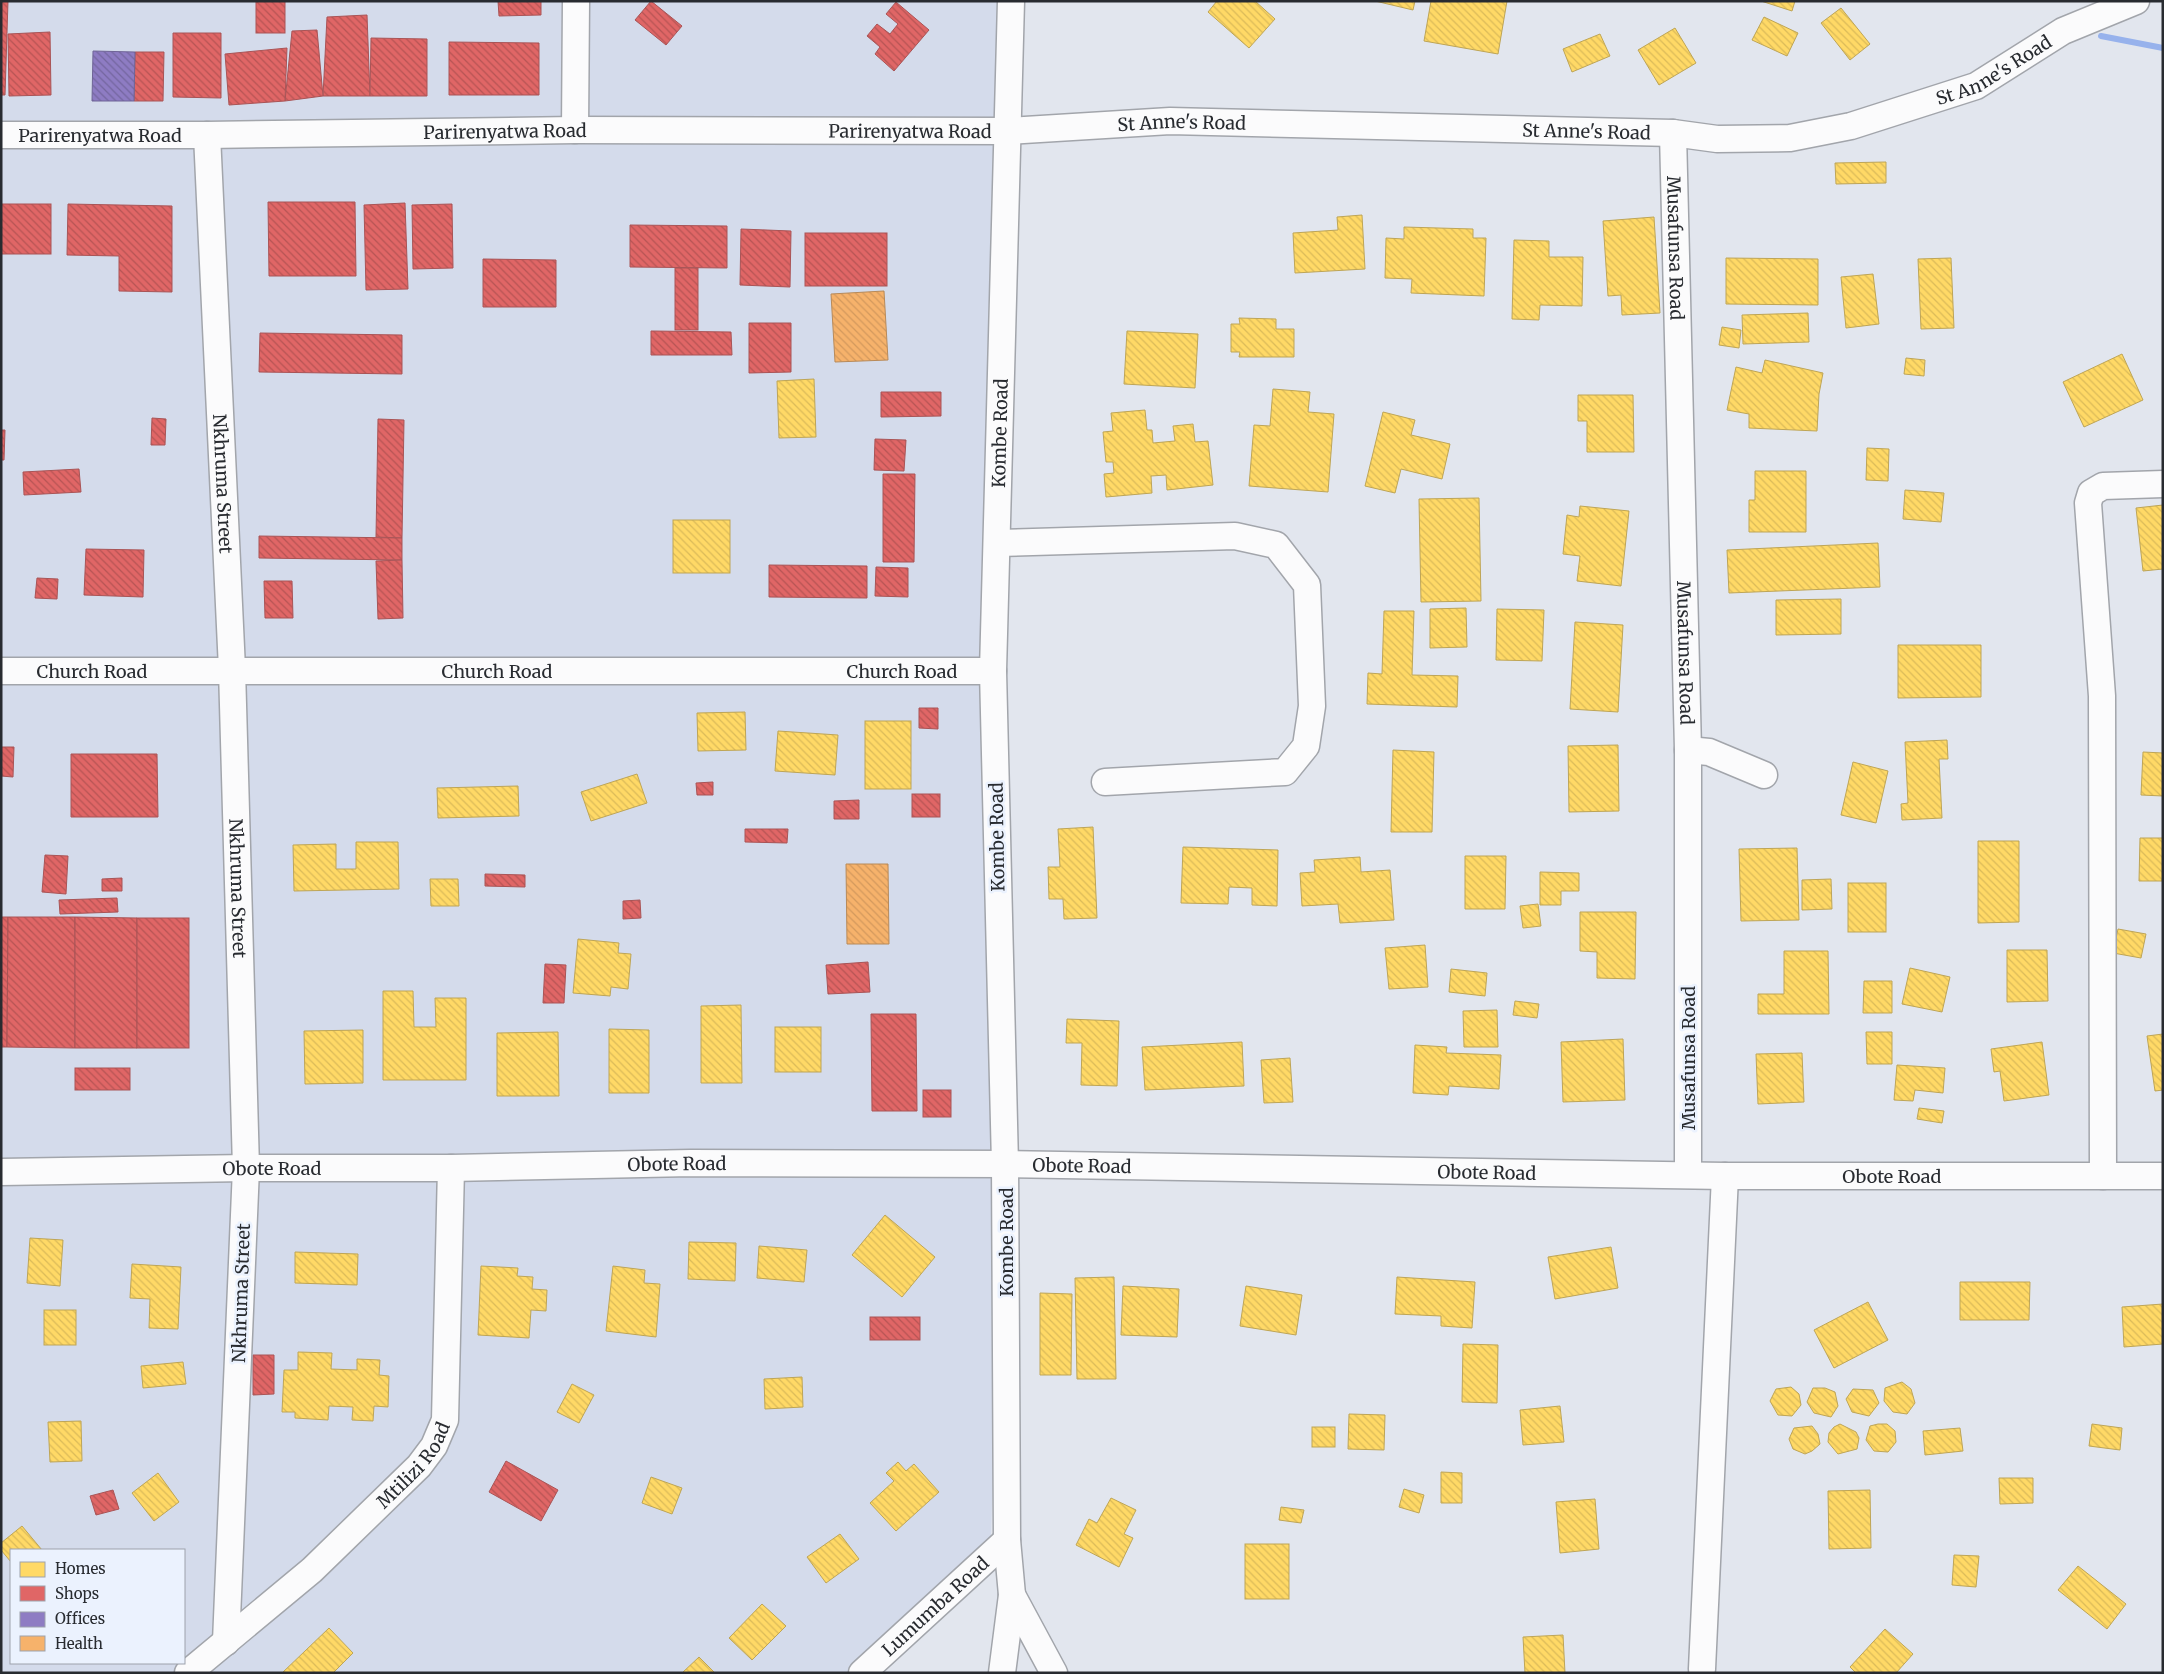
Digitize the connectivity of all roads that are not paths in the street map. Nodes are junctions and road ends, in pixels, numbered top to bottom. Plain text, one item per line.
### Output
1 (576, 1) edge
2 (1011, 1) edge
3 (2136, 1) edge
4 (575, 130) junction
5 (1008, 131) junction
6 (1674, 133) junction
7 (1, 135) edge
8 (207, 135) junction
9 (2163, 484) edge
10 (996, 543) junction
11 (232, 669) junction
12 (1, 671) edge
13 (993, 671) junction
14 (1688, 750) junction
15 (1764, 775) dead end
16 (1105, 782) dead end
17 (1005, 1164) junction
18 (246, 1168) junction
19 (451, 1168) junction
20 (1, 1172) edge
21 (1688, 1174) junction
22 (1725, 1176) junction
23 (2103, 1176) junction
24 (2163, 1176) edge
25 (1007, 1540) junction
26 (1012, 1595) junction
27 (226, 1642) junction
28 (1702, 1669) dead end
29 (188, 1673) edge
30 (862, 1673) edge
31 (1002, 1673) edge
32 (1054, 1673) edge

1 - 4 street
2 - 5 street, Kombe Road
3 - 6 street, St Anne's Road
4 - 5 street, Parirenyatwa Road
4 - 8 street, Parirenyatwa Road
5 - 6 street, St Anne's Road
5 - 10 street, Kombe Road
6 - 14 street, Musafunsa Road
7 - 8 street, Parirenyatwa Road
8 - 11 street, Nkhruma Street
9 - 23 street
10 - 13 street, Kombe Road
10 - 16 street
11 - 12 street, Church Road
11 - 13 street, Church Road
11 - 18 street, Nkhruma Street
13 - 17 street, Kombe Road
14 - 15 street
14 - 21 street, Musafunsa Road
17 - 19 street, Obote Road
17 - 21 street, Obote Road
17 - 25 street, Kombe Road
18 - 19 street, Obote Road
18 - 20 street, Obote Road
18 - 27 street, Nkhruma Street
19 - 27 street, Mtilizi Road
21 - 22 street, Obote Road
22 - 23 street, Obote Road
22 - 28 street
23 - 24 street, Obote Road
25 - 26 street, Kombe Road
25 - 30 street, Lumumba Road
26 - 31 street, Kombe Road
26 - 32 street
27 - 29 street, Mtilizi Road

